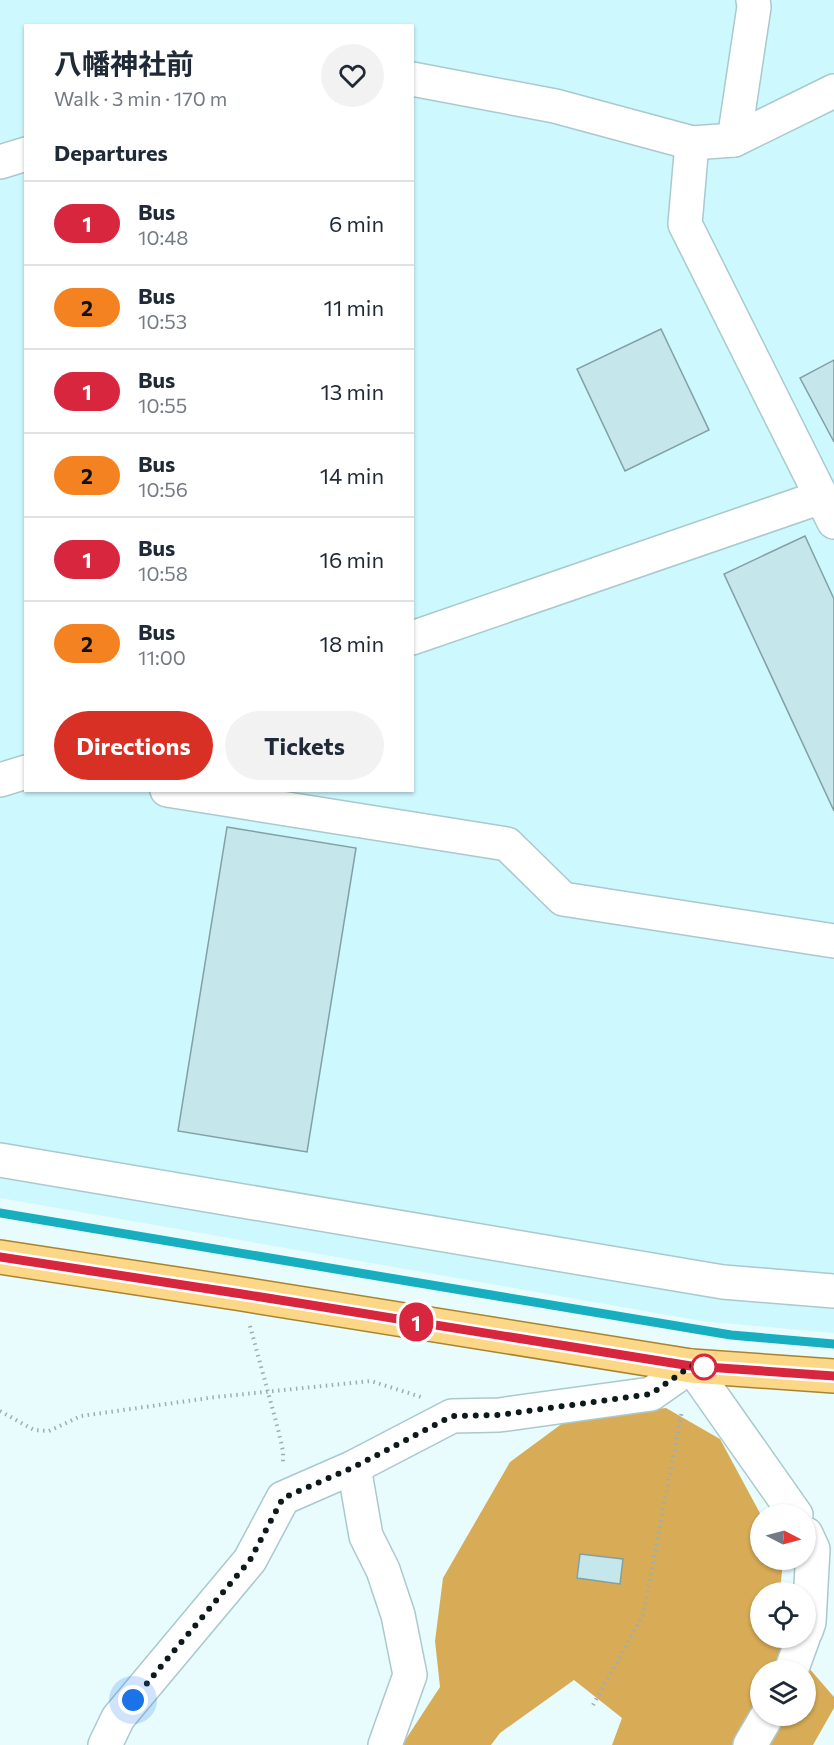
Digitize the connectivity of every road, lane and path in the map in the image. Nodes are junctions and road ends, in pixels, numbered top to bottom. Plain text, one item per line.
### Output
1 (753, 0) edge
2 (414, 79) edge
3 (834, 91) edge
4 (734, 140) junction
5 (692, 143) junction
6 (24, 155) edge
7 (0, 162) edge
8 (828, 510) edge
9 (414, 637) edge
10 (24, 773) edge
11 (0, 780) edge
12 (180, 792) edge
13 (834, 941) edge
14 (0, 1160) edge
15 (0, 1257) edge
16 (834, 1291) edge
17 (242, 1294) junction
18 (691, 1366) junction
19 (834, 1376) edge
20 (267, 1392) junction
21 (0, 1411) edge
22 (452, 1416) junction
23 (354, 1467) junction
24 (283, 1498) junction
25 (788, 1504) edge
26 (593, 1705) dead end
27 (761, 1726) edge
28 (105, 1745) edge
29 (385, 1745) edge
30 (750, 1745) edge

1 - 4 street
2 - 5 street
3 - 4 street
4 - 5 street
5 - 8 street
6 - 7 street
8 - 9 street
10 - 11 street
12 - 13 street
14 - 16 street
15 - 17 main road
17 - 18 main road
17 - 20 path
18 - 19 main road
18 - 22 street
18 - 25 street
18 - 26 path
20 - 21 path
20 - 22 path
20 - 24 path
22 - 23 street
23 - 24 street
23 - 29 street
24 - 28 street
27 - 30 street

